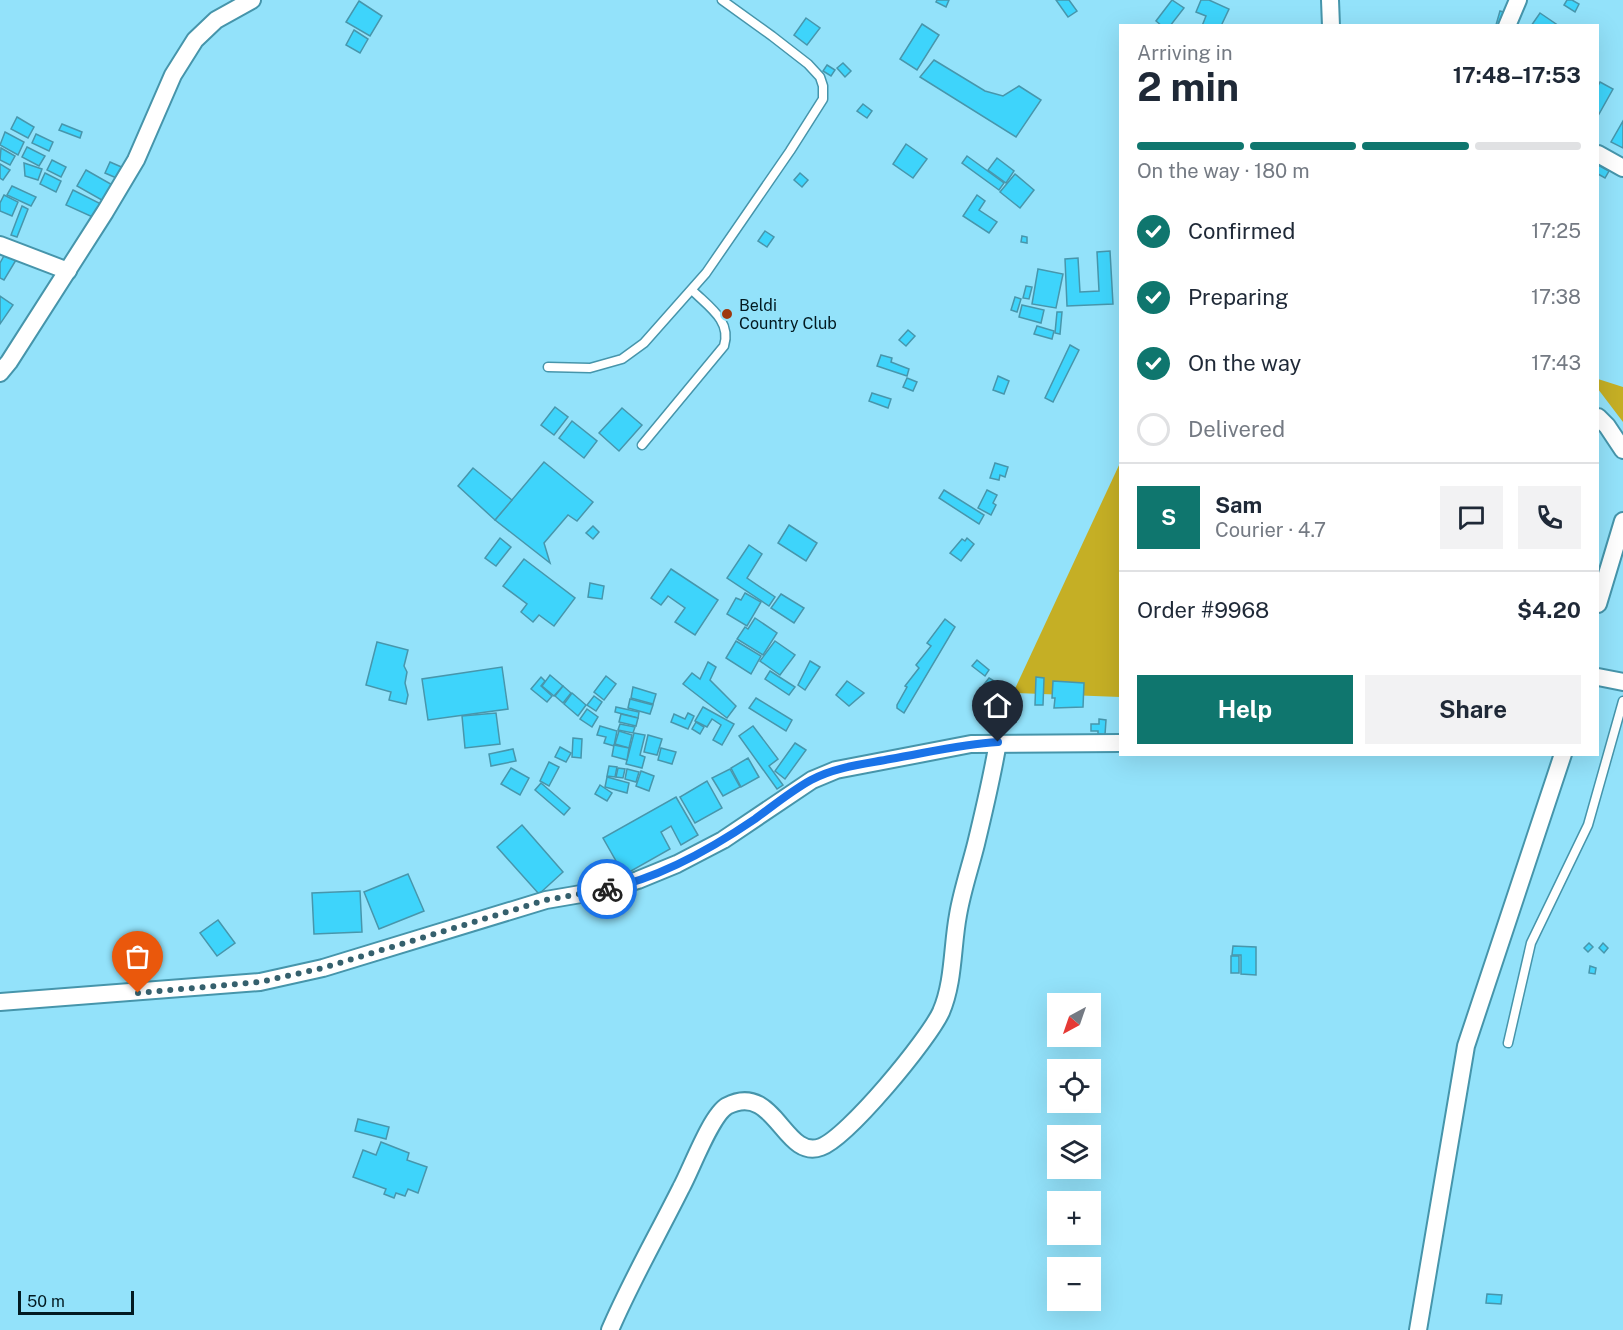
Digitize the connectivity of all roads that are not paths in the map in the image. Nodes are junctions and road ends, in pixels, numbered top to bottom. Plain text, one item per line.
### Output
1 (252, 0) edge
2 (722, 0) edge
3 (1330, 0) edge
4 (1518, 0) edge
5 (1331, 24) edge
6 (1508, 24) edge
7 (1599, 155) edge
8 (1623, 168) edge
9 (0, 245) edge
10 (68, 271) junction
11 (693, 291) junction
12 (548, 367) dead end
13 (0, 373) edge
14 (1599, 418) edge
15 (642, 445) dead end
16 (1623, 450) edge
17 (1623, 521) edge
18 (1599, 601) edge
19 (1599, 677) edge
20 (1623, 682) edge
21 (1623, 701) edge
22 (998, 742) junction
23 (1119, 743) edge
24 (1562, 756) edge
25 (0, 1002) edge
26 (1508, 1043) dead end
27 (610, 1330) edge
28 (1418, 1330) edge

1 - 10 street
2 - 11 lane
3 - 5 street
4 - 6 street
7 - 8 street
9 - 10 street
10 - 13 street
11 - 12 lane
11 - 15 lane
14 - 16 street
17 - 18 street
19 - 20 street
21 - 26 lane
22 - 23 street
22 - 25 street
22 - 27 street
24 - 28 street

